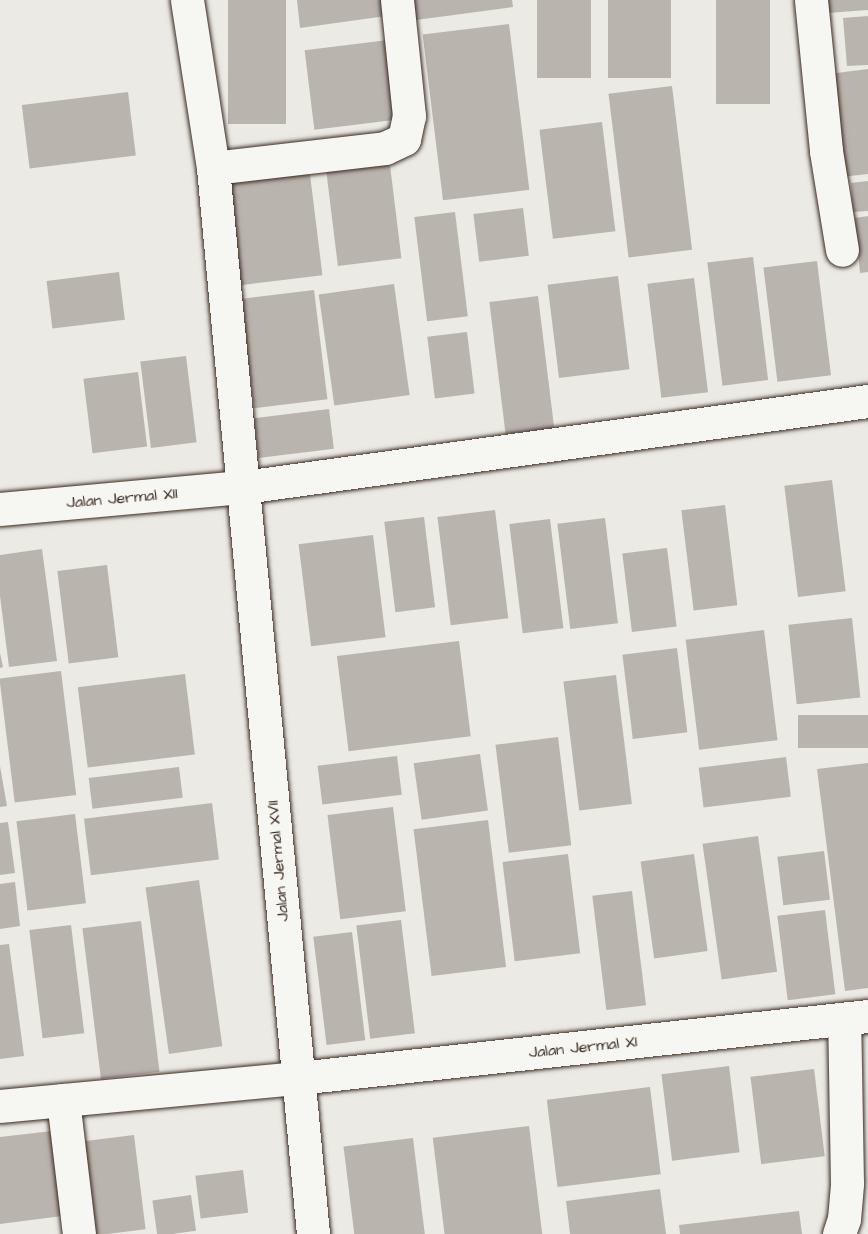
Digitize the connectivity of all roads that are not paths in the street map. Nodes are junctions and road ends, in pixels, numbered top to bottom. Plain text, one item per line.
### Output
1 (187, 0) edge
2 (397, 0) edge
3 (811, 0) edge
4 (213, 168) junction
5 (842, 250) dead end
6 (868, 401) edge
7 (244, 487) junction
8 (0, 509) edge
9 (856, 1017) edge
10 (298, 1078) junction
11 (63, 1100) junction
12 (0, 1106) edge
13 (79, 1234) edge
14 (313, 1234) edge
15 (839, 1234) edge

1 - 4 street, Jalan Jermal XVII
2 - 4 street
3 - 5 street
4 - 7 street, Jalan Jermal XVII
6 - 7 street, Jalan Jermal XII
7 - 8 street, Jalan Jermal XII
7 - 10 street, Jalan Jermal XVII
9 - 10 street, Jalan Jermal XI
9 - 15 street
10 - 11 street, Jalan Jermal XI
10 - 14 street, Jalan Jermal XVII
11 - 12 street, Jalan Jermal XI
11 - 13 street

